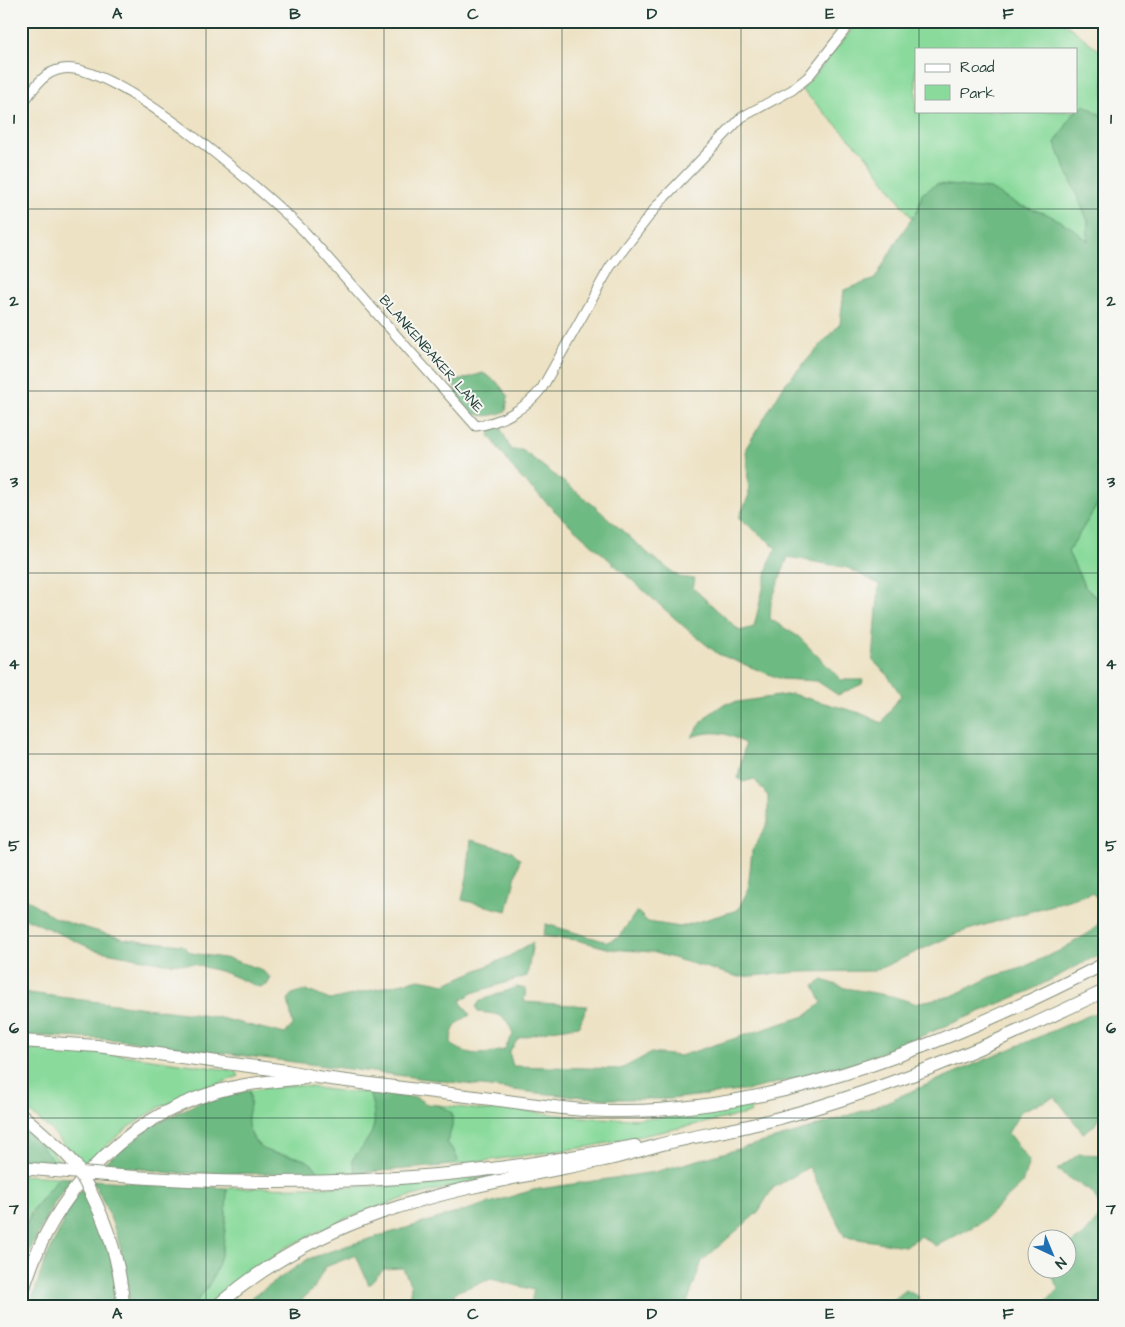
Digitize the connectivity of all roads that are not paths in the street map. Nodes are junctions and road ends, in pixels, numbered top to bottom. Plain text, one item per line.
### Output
1 (852, 21) edge
2 (21, 106) edge
3 (1104, 964) edge
4 (1104, 992) edge
5 (21, 1041) edge
6 (317, 1077) junction
7 (21, 1114) edge
8 (655, 1146) junction
9 (21, 1168) edge
10 (21, 1298) edge
11 (123, 1306) edge
12 (217, 1306) edge

1 - 2 street, BLANKENBAKER LANE
3 - 6 highway
4 - 8 highway
5 - 6 highway
6 - 10 highway
7 - 11 highway, bridge
8 - 9 highway, bridge
8 - 12 highway

